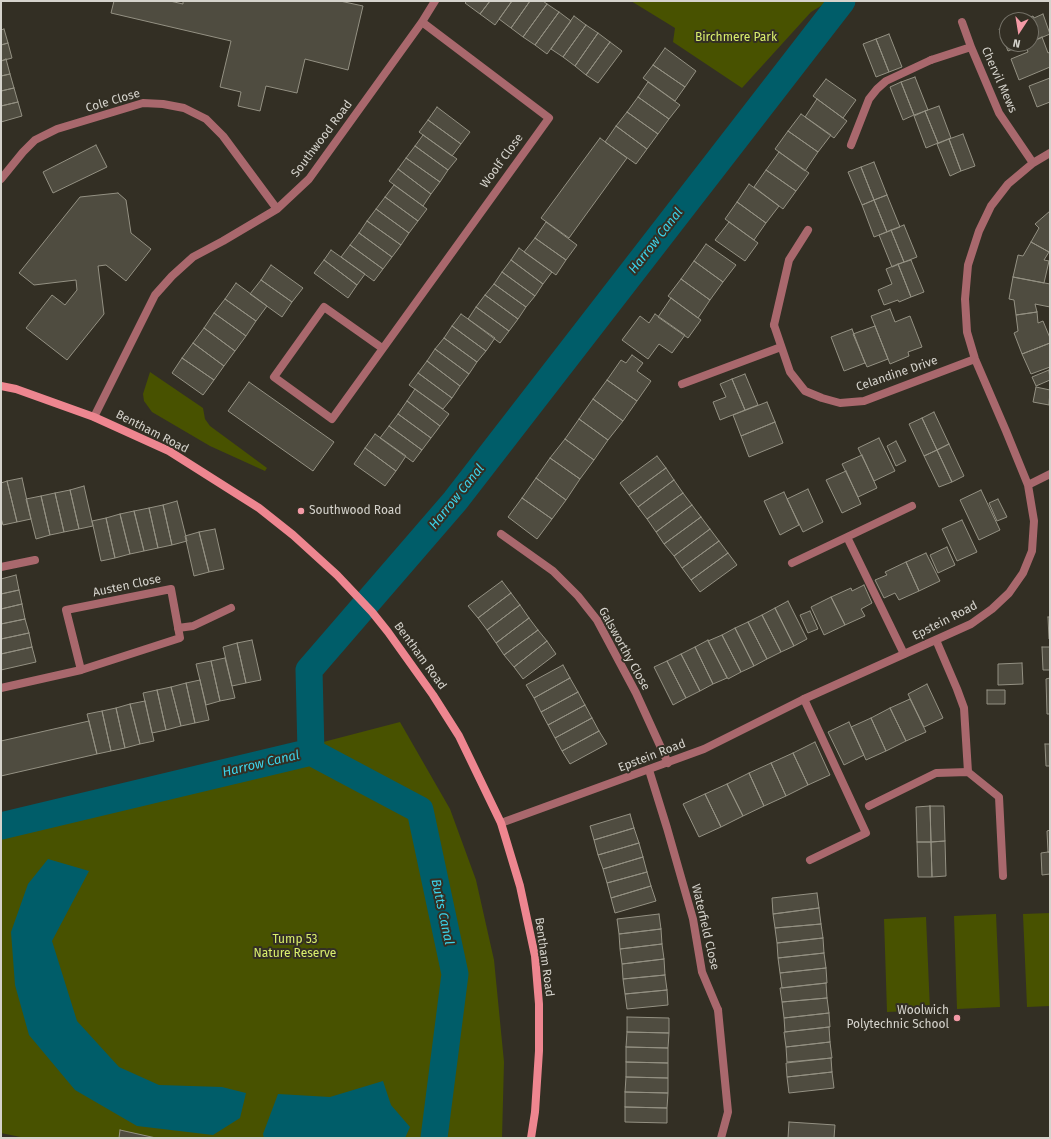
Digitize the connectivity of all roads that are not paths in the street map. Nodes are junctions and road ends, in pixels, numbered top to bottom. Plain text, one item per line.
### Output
1 (435, 1) edge
2 (422, 22) junction
3 (962, 22) dead end
4 (971, 47) junction
5 (851, 145) dead end
6 (1050, 153) edge
7 (1033, 163) junction
8 (1, 179) edge
9 (277, 209) junction
10 (808, 230) dead end
11 (781, 347) junction
12 (382, 348) junction
13 (975, 359) junction
14 (682, 384) dead end
15 (1, 386) edge
16 (94, 417) junction
17 (1050, 474) edge
18 (1028, 485) junction
19 (912, 506) dead end
20 (501, 534) dead end
21 (847, 537) junction
22 (35, 560) dead end
23 (792, 563) dead end
24 (1, 568) edge
25 (231, 608) dead end
26 (178, 628) junction
27 (936, 640) junction
28 (904, 654) junction
29 (81, 670) junction
30 (1, 688) edge
31 (804, 699) junction
32 (668, 763) junction
33 (649, 770) junction
34 (968, 772) junction
35 (869, 806) dead end
36 (501, 823) junction
37 (810, 860) dead end
38 (1003, 876) dead end
39 (531, 1138) edge
40 (721, 1138) edge

1 - 2 street, Southwood Road
2 - 9 street, Southwood Road
2 - 12 street, Woolf Close
3 - 4 street, Chervil Mews
4 - 5 street, Chervil Mews
4 - 7 street, Chervil Mews
6 - 7 street, Epstein Road
7 - 13 street, Epstein Road
8 - 9 street, Cole Close
9 - 16 street, Southwood Road
10 - 11 street, Celandine Drive
11 - 13 street, Celandine Drive
11 - 14 street
12 - 12 street, Woolf Close
13 - 18 street, Epstein Road
15 - 16 street, Bentham Road
16 - 36 street, Bentham Road
17 - 18 street
18 - 27 street, Epstein Road
19 - 21 street
20 - 32 street, Galsworthy Close
21 - 23 street
21 - 28 street
22 - 24 street
25 - 26 street
26 - 29 street
26 - 29 street, Austen Close
27 - 28 street, Epstein Road
27 - 34 street
28 - 31 street, Epstein Road
29 - 30 street
31 - 32 street, Epstein Road
31 - 37 street
32 - 33 street, Epstein Road
33 - 36 street, Epstein Road
33 - 40 street, Waterfield Close
34 - 35 street
34 - 38 street
36 - 39 street, Bentham Road

